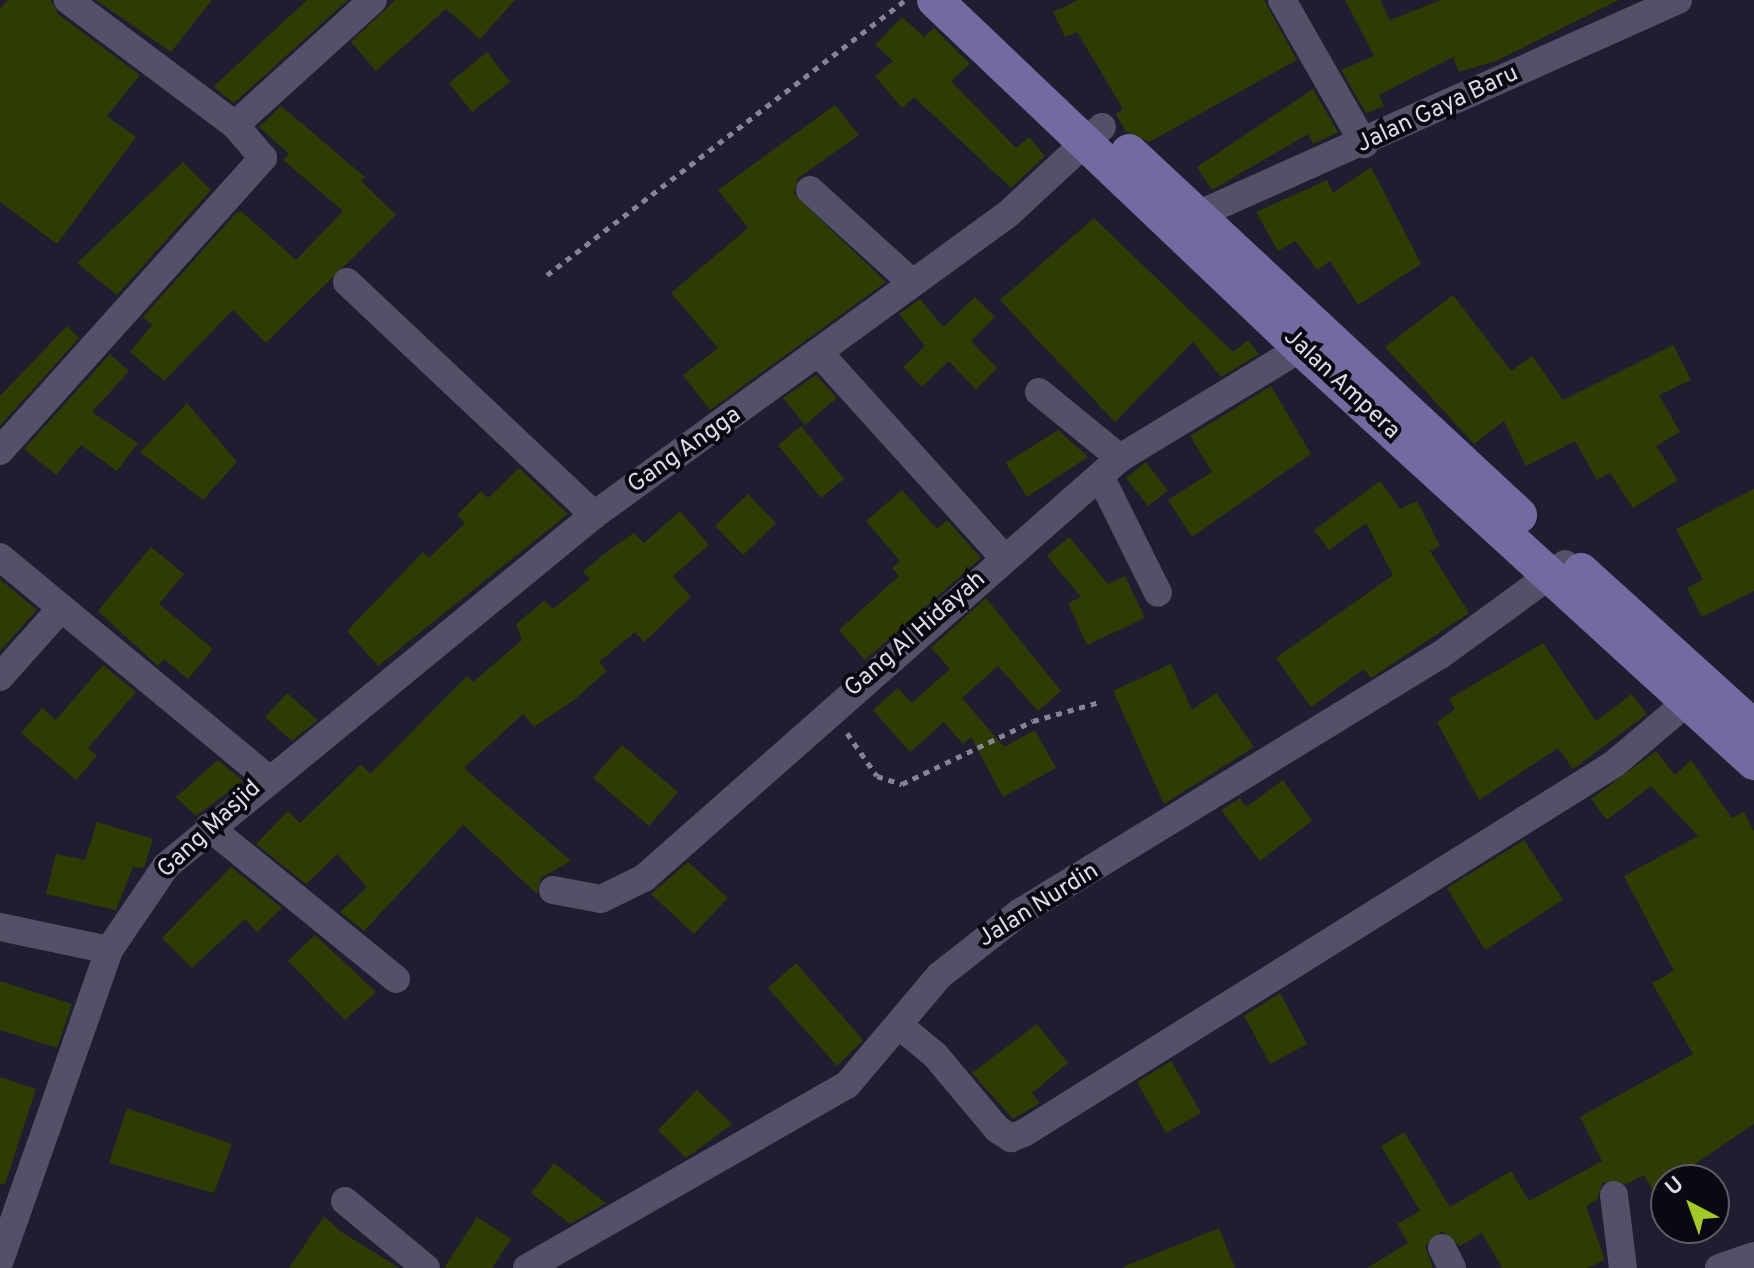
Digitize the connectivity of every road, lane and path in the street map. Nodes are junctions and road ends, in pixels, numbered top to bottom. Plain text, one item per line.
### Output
1 (68, 0) edge
2 (373, 0) edge
3 (905, 0) edge
4 (935, 0) edge
5 (967, 0) edge
6 (1282, 0) edge
7 (1678, 0) edge
8 (235, 125) junction
9 (1094, 135) junction
10 (1364, 144) junction
11 (810, 190) dead end
12 (1197, 215) junction
13 (547, 275) dead end
14 (909, 280) junction
15 (347, 282) dead end
16 (1301, 348) junction
17 (820, 354) junction
18 (1039, 392) dead end
19 (0, 451) edge
20 (1111, 468) junction
21 (594, 515) junction
22 (0, 557) edge
23 (1005, 559) junction
24 (1560, 569) junction
25 (1158, 593) dead end
26 (58, 612) junction
27 (0, 677) edge
28 (1687, 702) junction
29 (1096, 703) dead end
30 (828, 711) junction
31 (1754, 728) edge
32 (1754, 762) edge
33 (267, 778) junction
34 (209, 827) junction
35 (553, 890) dead end
36 (0, 927) edge
37 (109, 950) junction
38 (396, 979) dead end
39 (900, 1026) junction
40 (1614, 1195) dead end
41 (345, 1201) dead end
42 (1754, 1256) edge
43 (0, 1260) edge
44 (426, 1268) edge
45 (527, 1268) edge
46 (1623, 1268) edge
47 (1719, 1268) edge

1 - 8 street
2 - 8 street
3 - 13 path
4 - 9 main road, Jalan Ampera
5 - 9 main road, Jalan Ampera
6 - 10 street
7 - 10 street, Jalan Gaya Baru
8 - 19 street
9 - 12 main road, Jalan Ampera
9 - 14 street, Gang Angga
9 - 16 main road, Jalan Ampera
10 - 12 street, Jalan Gaya Baru
11 - 14 street
12 - 24 main road, Jalan Ampera
14 - 17 street, Gang Angga
15 - 21 street
16 - 20 street, Gang Al Hidayah
16 - 24 main road, Jalan Ampera
17 - 21 street, Gang Angga
17 - 23 street
18 - 20 street
20 - 23 street, Gang Al Hidayah
20 - 25 street
21 - 33 street, Gang Angga
22 - 26 street
23 - 30 street, Gang Al Hidayah
24 - 28 main road, Jalan Ampera
24 - 31 main road, Jalan Ampera
24 - 39 street, Jalan Nurdin
26 - 27 street
26 - 33 street
28 - 32 main road, Jalan Ampera
28 - 39 street
29 - 30 path
30 - 35 street, Gang Al Hidayah
33 - 34 street, Gang Masjid
34 - 37 street, Gang Masjid
34 - 38 street
36 - 37 street
37 - 43 street, Gang Masjid
39 - 45 street, Jalan Nurdin
40 - 46 street
41 - 44 street
42 - 47 street

